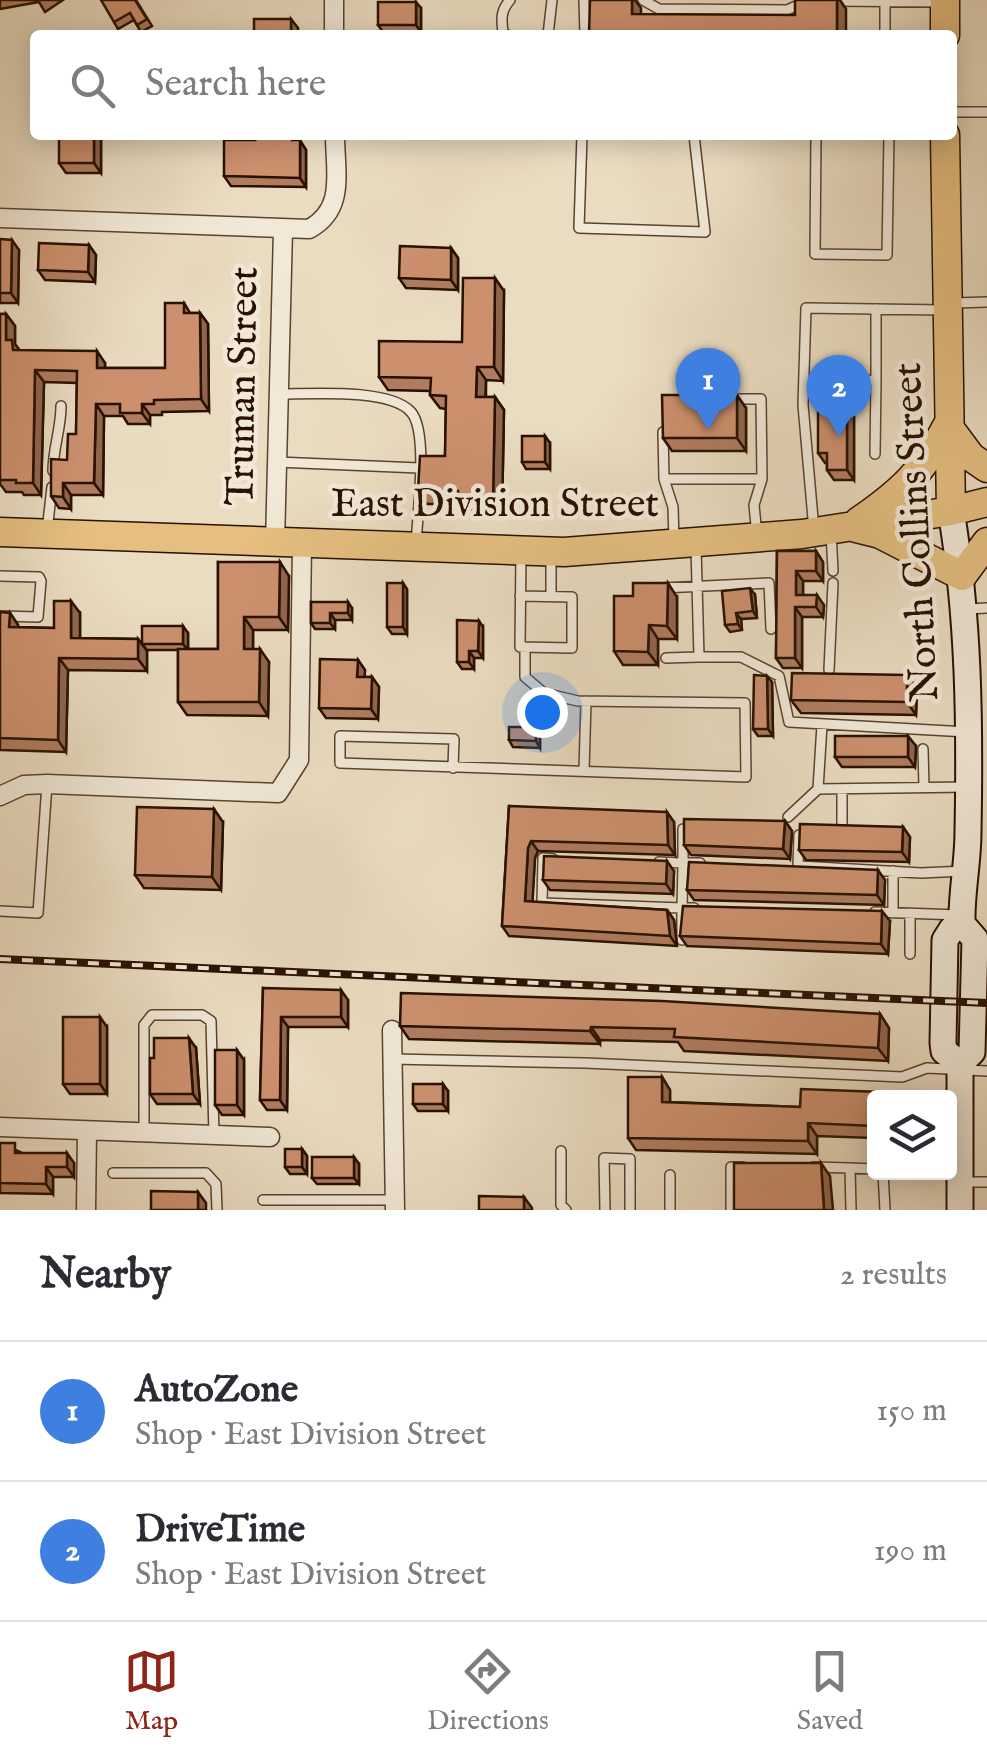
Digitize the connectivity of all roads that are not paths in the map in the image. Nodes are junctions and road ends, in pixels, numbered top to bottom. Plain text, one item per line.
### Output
1 (334, 0) edge
2 (510, 0) edge
3 (552, 0) edge
4 (584, 0) edge
5 (643, 0) edge
6 (817, 0) edge
7 (836, 1) edge
8 (885, 1) edge
9 (944, 1) edge
10 (334, 30) edge
11 (505, 30) edge
12 (550, 30) edge
13 (585, 30) edge
14 (886, 30) edge
15 (945, 30) edge
16 (957, 112) edge
17 (987, 112) edge
18 (335, 140) edge
19 (582, 140) edge
20 (695, 140) edge
21 (816, 140) edge
22 (890, 140) edge
23 (945, 140) edge
24 (0, 218) edge
25 (283, 230) junction
26 (987, 302) edge
27 (946, 307) junction
28 (876, 310) junction
29 (876, 380) junction
30 (804, 381) junction
31 (277, 394) junction
32 (722, 399) edge
33 (61, 406) dead end
34 (663, 419) edge
35 (948, 424) junction
36 (875, 454) dead end
37 (276, 462) junction
38 (419, 468) junction
39 (987, 468) edge
40 (664, 479) junction
41 (762, 479) junction
42 (987, 502) edge
43 (952, 511) junction
44 (832, 530) junction
45 (0, 532) edge
46 (47, 534) junction
47 (757, 538) junction
48 (987, 542) edge
49 (288, 544) junction
50 (685, 544) junction
51 (416, 548) junction
52 (521, 551) junction
53 (551, 552) junction
54 (833, 571) dead end
55 (0, 576) edge
56 (962, 576) junction
57 (833, 582) dead end
58 (696, 586) junction
59 (654, 589) edge
60 (520, 596) junction
61 (551, 596) junction
62 (976, 608) edge
63 (0, 616) edge
64 (772, 628) edge
65 (525, 647) junction
66 (699, 657) junction
67 (666, 658) dead end
68 (829, 670) edge
69 (978, 699) edge
70 (586, 701) junction
71 (822, 725) junction
72 (970, 732) junction
73 (923, 749) dead end
74 (453, 768) junction
75 (584, 771) junction
76 (47, 784) junction
77 (924, 787) junction
78 (969, 787) junction
79 (818, 788) junction
80 (842, 789) junction
81 (0, 796) edge
82 (788, 817) dead end
83 (842, 826) edge
84 (683, 829) edge
85 (799, 835) edge
86 (563, 859) edge
87 (643, 862) edge
88 (683, 863) junction
89 (721, 864) edge
90 (778, 866) edge
91 (798, 866) junction
92 (968, 870) junction
93 (893, 871) junction
94 (682, 908) junction
95 (700, 908) edge
96 (0, 911) edge
97 (859, 912) edge
98 (893, 913) junction
99 (910, 914) junction
100 (961, 920) junction
101 (682, 940) edge
102 (910, 954) dead end
103 (392, 1030) dead end
104 (392, 1059) junction
105 (960, 1067) junction
106 (987, 1071) edge
107 (0, 1127) edge
108 (87, 1130) junction
109 (144, 1132) junction
110 (214, 1134) junction
111 (270, 1136) dead end
112 (957, 1148) edge
113 (561, 1151) dead end
114 (750, 1167) edge
115 (804, 1167) edge
116 (850, 1168) junction
117 (867, 1169) edge
118 (113, 1172) dead end
119 (670, 1175) dead end
120 (957, 1175) edge
121 (883, 1180) edge
122 (957, 1180) edge
123 (987, 1182) edge
124 (263, 1200) dead end
125 (394, 1205) edge
126 (86, 1210) edge
127 (216, 1210) edge
128 (566, 1210) edge
129 (605, 1210) edge
130 (630, 1210) edge
131 (670, 1210) edge
132 (731, 1210) edge
133 (851, 1210) edge
134 (885, 1210) edge
135 (960, 1210) edge

1 - 10 street
2 - 11 lane
3 - 12 lane
4 - 13 lane
5 - 6 lane
7 - 8 lane
8 - 9 lane
8 - 14 lane
9 - 15 main road
16 - 17 lane
18 - 25 street
19 - 20 lane
21 - 22 lane
23 - 27 main road, North Collins Street
24 - 25 street
25 - 31 street, Truman Street
26 - 27 lane
27 - 28 lane
27 - 35 main road, North Collins Street
28 - 29 lane
28 - 30 lane
29 - 30 lane
29 - 36 lane
30 - 44 lane
31 - 37 street, Truman Street
31 - 38 lane
32 - 41 lane
33 - 46 lane
34 - 40 lane
35 - 39 main road
35 - 43 main road, North Collins Street
35 - 44 main road
37 - 38 lane
37 - 49 street, Truman Street
38 - 51 lane
40 - 41 lane
40 - 50 lane
41 - 47 lane
42 - 43 main road, East Division Street
43 - 44 main road, East Division Street
43 - 56 main road, North Collins Street
44 - 47 main road, East Division Street
44 - 54 lane
44 - 56 main road
45 - 46 main road, East Division Street
46 - 49 main road, East Division Street
47 - 50 main road, East Division Street
48 - 56 main road
49 - 51 main road, East Division Street
49 - 76 street, Truman Street
50 - 53 main road, East Division Street
50 - 58 lane
51 - 52 main road, East Division Street
52 - 53 main road, East Division Street
52 - 60 lane
53 - 61 lane
55 - 63 lane
56 - 62 main road, North Collins Street
57 - 68 lane
58 - 59 lane
58 - 64 lane
58 - 66 lane
60 - 61 lane
60 - 65 lane
61 - 65 lane
62 - 69 main road, North Collins Street
65 - 70 lane
66 - 67 lane
66 - 71 lane
69 - 72 main road, North Collins Street
70 - 75 lane
70 - 75 lane
71 - 72 lane
71 - 79 lane
72 - 78 main road, North Collins Street
73 - 77 lane
74 - 74 lane
74 - 75 lane
76 - 81 street
76 - 96 lane
77 - 78 lane
77 - 80 lane
78 - 92 main road, North Collins Street
79 - 80 lane
79 - 82 lane
80 - 83 lane
84 - 88 lane
85 - 91 lane
86 - 94 lane
87 - 88 lane
88 - 89 lane
88 - 94 lane
90 - 91 lane
91 - 93 lane
92 - 93 lane
92 - 100 main road, North Collins Street
93 - 98 lane
94 - 95 lane
94 - 101 lane
97 - 98 lane
98 - 99 lane
99 - 100 lane
99 - 102 lane
100 - 105 main road, North Collins Street
100 - 105 main road, North Collins Street
103 - 104 street
104 - 105 lane
104 - 125 street
105 - 106 lane
105 - 112 main road
107 - 108 street
108 - 109 street
108 - 126 street
109 - 110 street
109 - 110 lane
110 - 111 street
113 - 128 lane
114 - 132 lane
115 - 116 lane
116 - 117 lane
116 - 133 lane
118 - 127 lane
119 - 131 lane
120 - 123 lane
121 - 134 lane
122 - 135 main road
124 - 125 lane
129 - 130 lane

